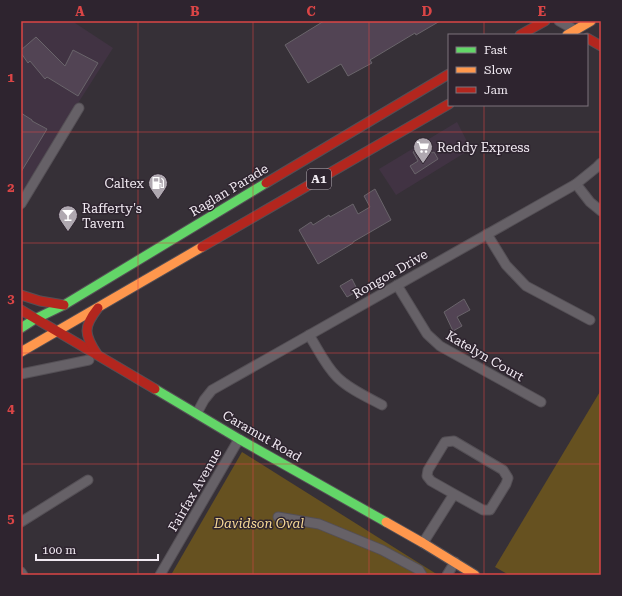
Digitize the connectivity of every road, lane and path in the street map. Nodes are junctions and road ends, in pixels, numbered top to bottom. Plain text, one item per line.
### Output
1 (545, 21) edge
2 (559, 21) edge
3 (591, 21) edge
4 (575, 33) edge
5 (522, 34) edge
6 (588, 39) edge
7 (601, 46) edge
8 (448, 75) edge
9 (448, 105) edge
10 (79, 108) dead end
11 (601, 163) edge
12 (576, 184) junction
13 (21, 204) edge
14 (601, 211) edge
15 (487, 234) junction
16 (397, 285) junction
17 (21, 296) edge
18 (64, 305) junction
19 (100, 306) junction
20 (21, 310) edge
21 (36, 319) junction
22 (590, 320) dead end
23 (21, 328) edge
24 (56, 332) junction
25 (309, 335) junction
26 (21, 352) edge
27 (98, 356) junction
28 (89, 360) dead end
29 (21, 374) edge
30 (541, 402) dead end
31 (382, 405) dead end
32 (197, 413) junction
33 (239, 439) junction
34 (88, 480) dead end
35 (454, 494) junction
36 (278, 517) dead end
37 (21, 522) edge
38 (423, 544) junction
39 (455, 562) junction
40 (21, 572) edge
41 (23, 575) edge
42 (160, 575) edge
43 (422, 575) edge
44 (447, 575) edge
45 (475, 575) edge

1 - 5 main road
2 - 4 street
3 - 4 main road
6 - 7 main road
8 - 18 main road, Raglan Parade / A1
9 - 19 main road, A1
10 - 13 street
11 - 12 street, Rongoa Drive
12 - 14 street
12 - 15 street, Rongoa Drive
15 - 16 street, Rongoa Drive
15 - 22 street
16 - 25 street, Rongoa Drive
16 - 30 street, Katelyn Court
17 - 18 main road
18 - 21 main road, Raglan Parade / A1
19 - 24 main road, A1
19 - 27 main road
20 - 21 main road, Caramut Road
21 - 23 main road, Raglan Parade / A1
21 - 24 main road, Caramut Road
24 - 26 main road, A1
24 - 27 main road, Caramut Road
25 - 31 street
25 - 32 street, Rongoa Drive
27 - 32 main road, Caramut Road
28 - 29 street
32 - 33 main road, Caramut Road
33 - 38 main road, Caramut Road
33 - 42 street, Fairfax Avenue
34 - 37 street
35 - 35 street
35 - 38 street
36 - 43 street
38 - 39 main road, Caramut Road
39 - 44 street
39 - 45 main road, Caramut Road
40 - 41 street

